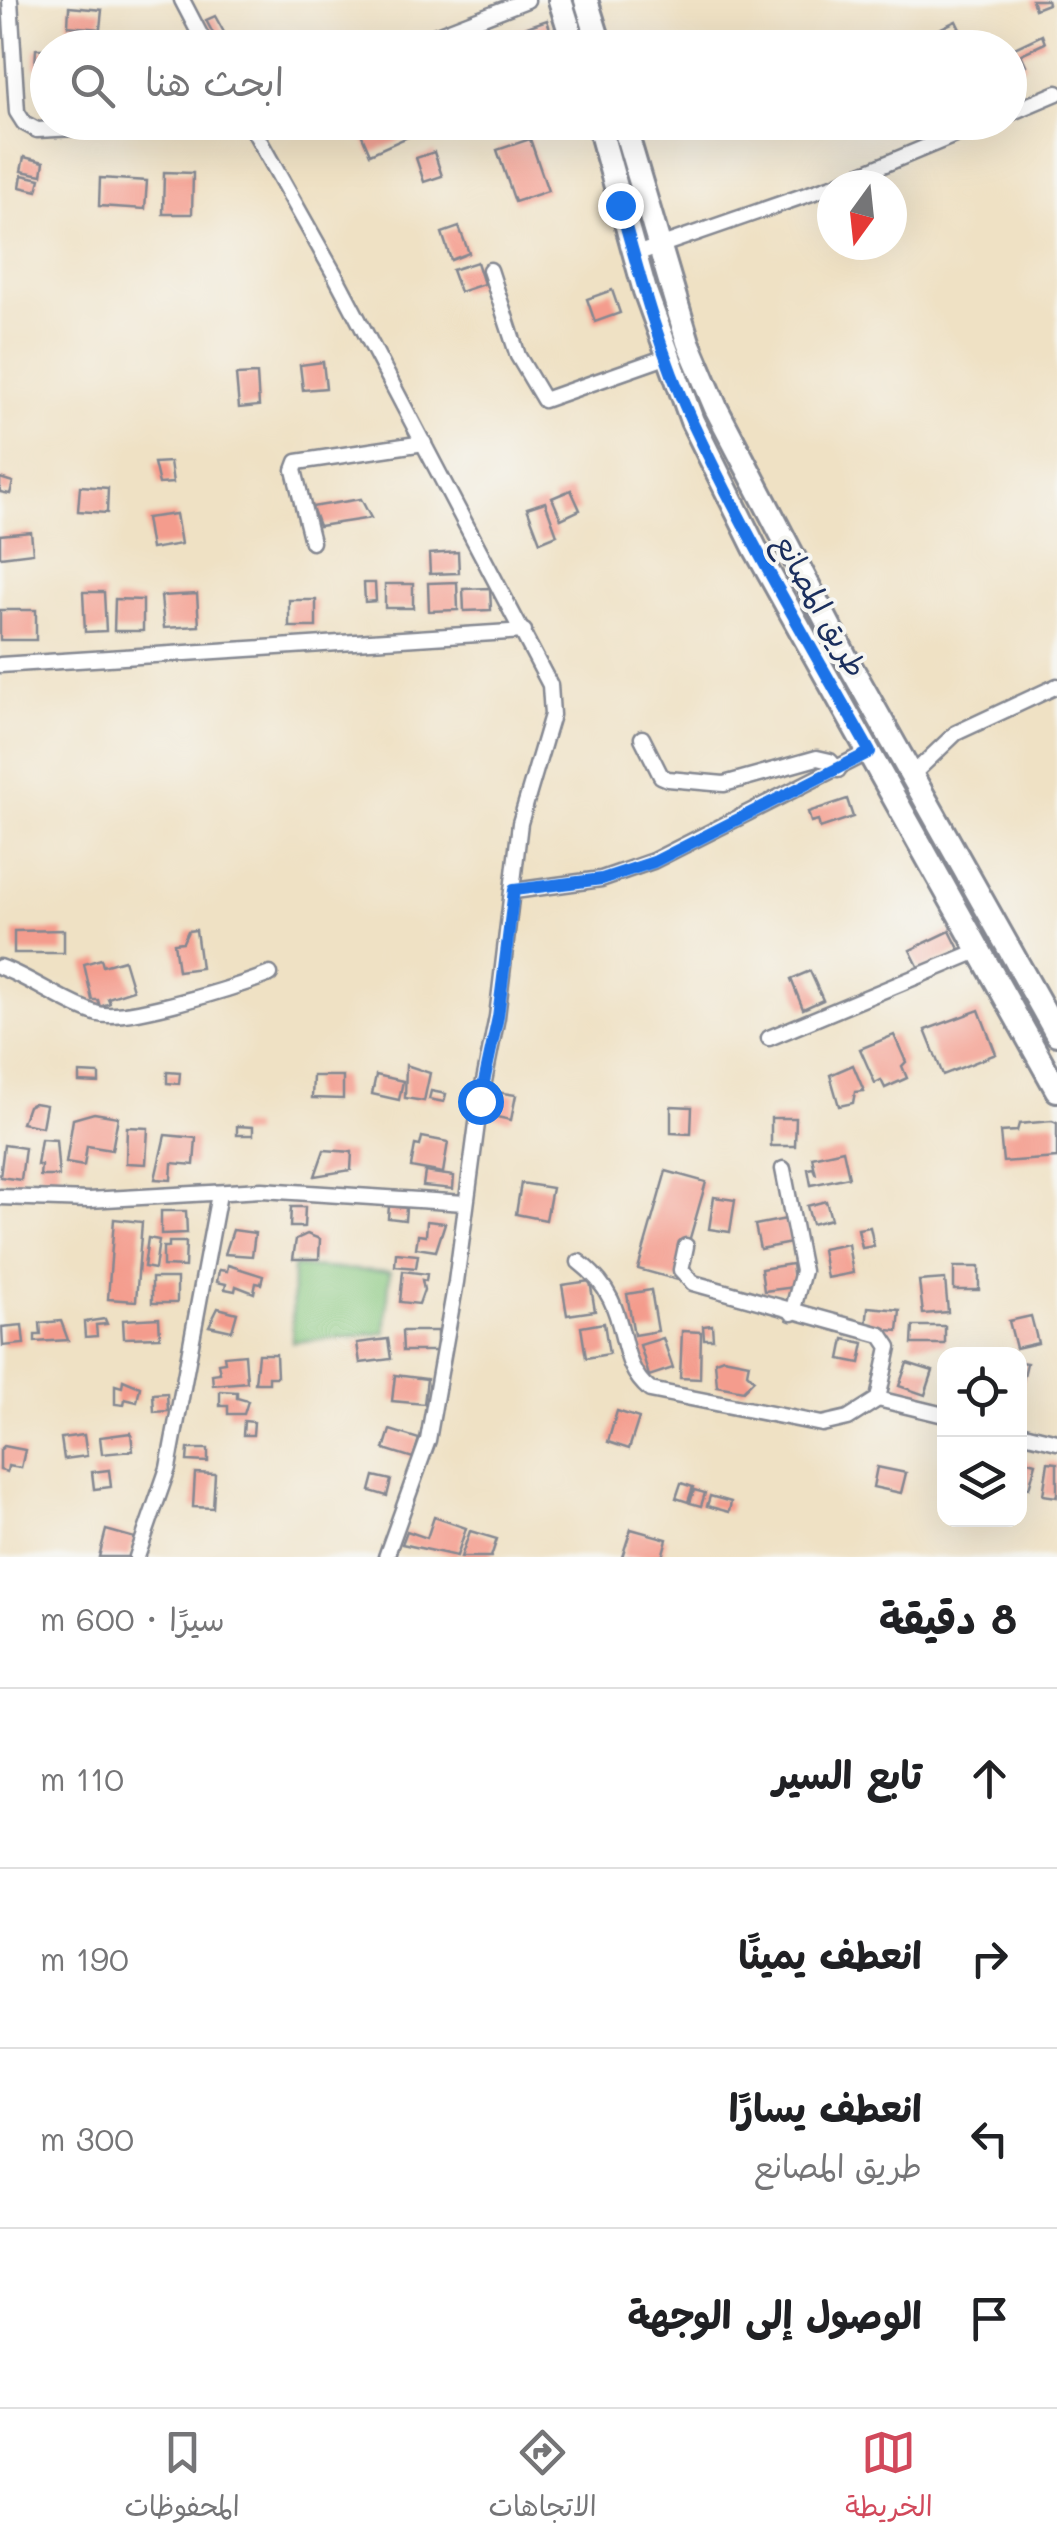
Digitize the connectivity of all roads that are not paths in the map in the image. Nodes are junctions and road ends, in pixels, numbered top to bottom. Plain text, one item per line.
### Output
1 (10, 0) edge
2 (182, 0) edge
3 (527, 0) edge
4 (560, 0) edge
5 (586, 0) edge
6 (198, 30) edge
7 (450, 30) edge
8 (569, 30) edge
9 (595, 30) edge
10 (1057, 93) edge
11 (1027, 106) edge
12 (30, 126) edge
13 (259, 140) edge
14 (603, 140) edge
15 (628, 140) edge
16 (943, 140) edge
17 (872, 170) edge
18 (817, 192) edge
19 (659, 249) junction
20 (633, 255) junction
21 (490, 270) dead end
22 (666, 357) junction
23 (424, 443) junction
24 (312, 542) dead end
25 (524, 631) junction
26 (0, 665) edge
27 (1057, 686) edge
28 (642, 738) dead end
29 (870, 752) junction
30 (838, 770) junction
31 (911, 776) junction
32 (514, 890) junction
33 (978, 951) junction
34 (0, 967) edge
35 (270, 974) dead end
36 (1057, 1034) edge
37 (769, 1038) dead end
38 (1057, 1090) edge
39 (784, 1169) dead end
40 (219, 1194) junction
41 (0, 1197) edge
42 (465, 1203) junction
43 (686, 1246) dead end
44 (579, 1262) dead end
45 (792, 1313) junction
46 (878, 1399) junction
47 (937, 1413) edge
48 (1027, 1435) edge
49 (1057, 1442) edge
50 (137, 1557) edge
51 (386, 1557) edge

1 - 12 street
2 - 6 street
3 - 7 street
4 - 8 main road
5 - 9 main road
10 - 11 street
13 - 23 street
14 - 20 main road, طريق المصانع
15 - 19 main road, طريق المصانع
16 - 17 street
18 - 19 street
19 - 20 street
19 - 31 main road, طريق المصانع
20 - 22 main road, طريق المصانع
21 - 22 street
22 - 29 main road, طريق المصانع
23 - 24 street
23 - 25 street
25 - 26 street
25 - 32 street
27 - 31 street
28 - 30 street
29 - 30 street
29 - 33 main road, طريق المصانع
30 - 32 street
31 - 36 main road, طريق المصانع
32 - 42 street
33 - 37 street
33 - 38 main road, طريق المصانع
34 - 35 street
39 - 45 street
40 - 41 street
40 - 42 street
40 - 50 street
42 - 51 street
43 - 45 street
44 - 46 street
45 - 46 street
46 - 47 street
48 - 49 street

